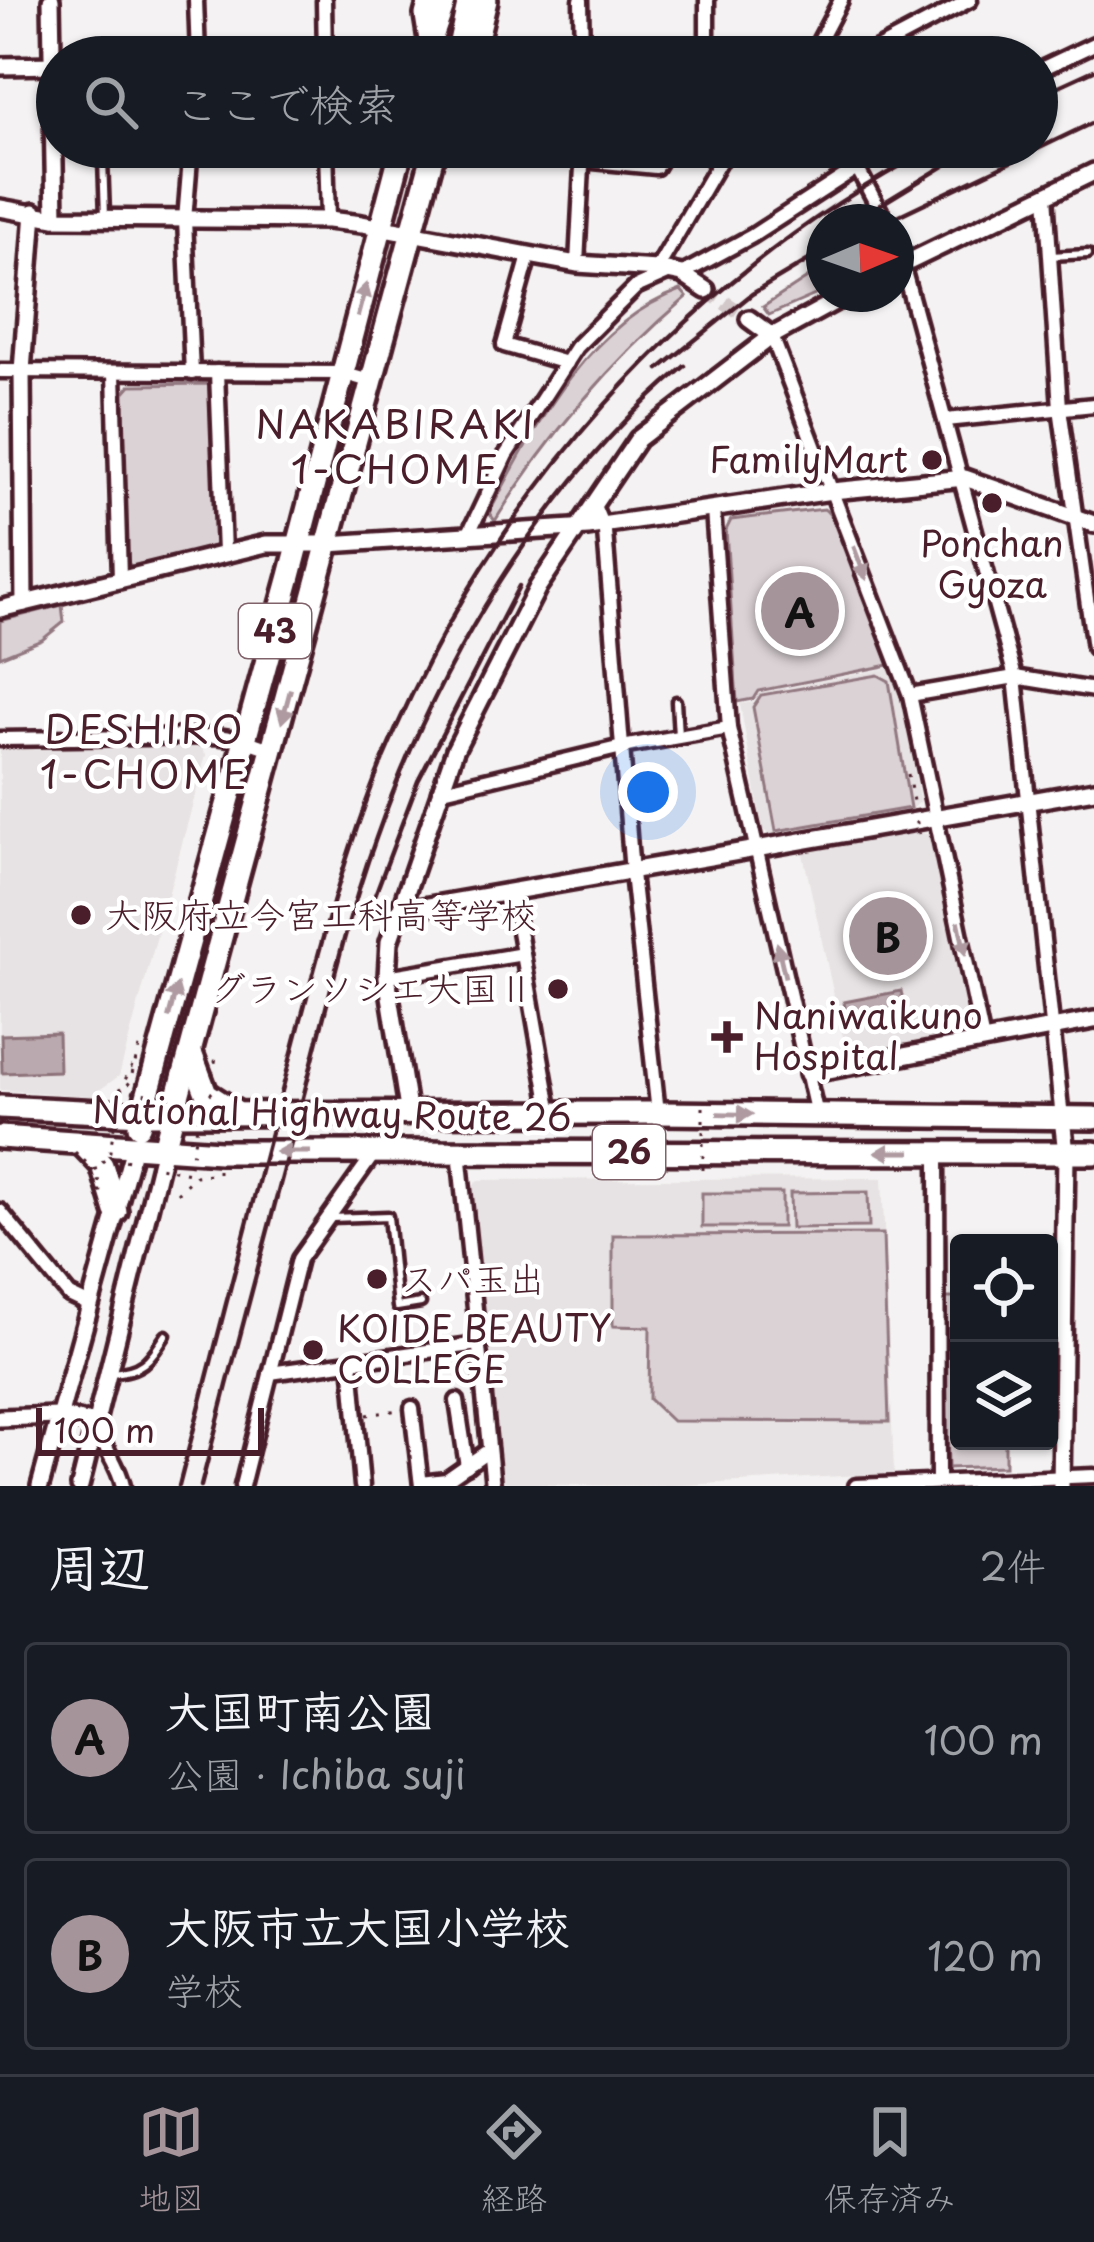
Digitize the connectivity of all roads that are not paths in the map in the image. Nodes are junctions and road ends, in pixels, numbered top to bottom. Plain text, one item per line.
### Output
1 (51, 0) edge
2 (196, 0) edge
3 (324, 0) edge
4 (430, 0) edge
5 (446, 0) edge
6 (470, 0) edge
7 (486, 0) edge
8 (581, 0) edge
9 (707, 0) edge
10 (841, 0) edge
11 (970, 0) edge
12 (53, 36) edge
13 (197, 36) edge
14 (325, 36) edge
15 (425, 36) edge
16 (431, 36) edge
17 (462, 36) edge
18 (477, 36) edge
19 (582, 36) edge
20 (704, 36) edge
21 (822, 36) edge
22 (902, 36) edge
23 (1094, 44) edge
24 (1058, 61) edge
25 (36, 65) edge
26 (0, 66) edge
27 (55, 168) edge
28 (104, 168) edge
29 (189, 168) edge
30 (327, 168) edge
31 (396, 168) edge
32 (430, 168) edge
33 (582, 168) edge
34 (718, 168) edge
35 (854, 168) edge
36 (857, 168) edge
37 (1094, 172) edge
38 (1046, 195) junction
39 (876, 204) edge
40 (0, 208) edge
41 (34, 212) junction
42 (55, 218) junction
43 (105, 218) junction
44 (185, 220) junction
45 (328, 220) junction
46 (381, 226) junction
47 (413, 233) junction
48 (1088, 254) dead end
49 (529, 256) junction
50 (1050, 256) junction
51 (914, 259) edge
52 (577, 264) junction
53 (670, 271) junction
54 (706, 290) tunnel mouth
55 (816, 312) edge
56 (914, 312) edge
57 (749, 319) tunnel mouth
58 (772, 336) junction
59 (566, 363) junction
60 (0, 371) edge
61 (22, 371) junction
62 (217, 372) junction
63 (114, 373) junction
64 (192, 373) junction
65 (342, 374) junction
66 (373, 382) junction
67 (1094, 405) edge
68 (1060, 408) junction
69 (946, 420) junction
70 (962, 478) junction
71 (832, 491) junction
72 (593, 503) junction
73 (713, 510) junction
74 (1086, 521) edge
75 (603, 525) junction
76 (577, 528) junction
77 (468, 535) junction
78 (298, 543) junction
79 (329, 544) junction
80 (224, 553) junction
81 (120, 578) junction
82 (24, 603) junction
83 (0, 609) edge
84 (1094, 648) edge
85 (1015, 677) junction
86 (1094, 690) edge
87 (910, 695) junction
88 (676, 701) dead end
89 (729, 728) junction
90 (678, 736) junction
91 (0, 740) edge
92 (244, 740) junction
93 (622, 747) junction
94 (274, 751) junction
95 (1094, 790) edge
96 (439, 791) junction
97 (1027, 803) junction
98 (936, 816) junction
99 (754, 849) junction
100 (632, 872) junction
101 (512, 891) junction
102 (400, 911) junction
103 (523, 954) junction
104 (387, 977) junction
105 (1094, 1020) edge
106 (1051, 1029) junction
107 (983, 1041) junction
108 (201, 1054) junction
109 (808, 1074) junction
110 (0, 1107) edge
111 (658, 1112) junction
112 (142, 1114) junction
113 (173, 1114) junction
114 (240, 1114) junction
115 (409, 1115) junction
116 (551, 1115) junction
117 (817, 1115) junction
118 (1062, 1118) junction
119 (1094, 1118) edge
120 (0, 1137) edge
121 (134, 1147) junction
122 (78, 1148) junction
123 (164, 1148) junction
124 (375, 1151) junction
125 (459, 1151) junction
126 (937, 1152) junction
127 (1066, 1153) junction
128 (1094, 1154) edge
129 (0, 1211) edge
130 (116, 1211) junction
131 (328, 1218) junction
132 (421, 1303) dead end
133 (90, 1304) junction
134 (166, 1335) dead end
135 (478, 1344) junction
136 (350, 1362) junction
137 (109, 1373) junction
138 (270, 1373) junction
139 (458, 1401) dead end
140 (412, 1408) dead end
141 (58, 1416) junction
142 (0, 1418) edge
143 (97, 1424) junction
144 (489, 1450) junction
145 (467, 1466) junction
146 (1094, 1476) edge
147 (938, 1481) junction
148 (1061, 1482) edge
149 (421, 1485) edge
150 (40, 1486) edge
151 (80, 1486) edge
152 (123, 1486) edge
153 (242, 1486) edge
154 (362, 1486) edge
155 (493, 1486) edge
156 (856, 1486) edge

1 - 12 street
2 - 13 street
3 - 14 street
4 - 15 highway
5 - 16 highway
6 - 17 highway
7 - 18 highway
8 - 19 street
9 - 20 street
10 - 21 street
11 - 22 street
23 - 24 street
25 - 26 street
27 - 42 street
28 - 43 lane
29 - 44 street
30 - 45 street
31 - 46 highway, 43
32 - 47 highway, 43
33 - 52 street
34 - 53 street
35 - 53 street
36 - 39 street
37 - 38 street
38 - 50 street
38 - 51 street
40 - 41 street
41 - 42 street
41 - 61 street
42 - 43 street
43 - 44 street
44 - 45 street
44 - 64 street
45 - 46 street
46 - 47 street
65 -> 46 highway, 43
47 - 49 street
47 - 66 highway, 43
48 - 50 lane
49 - 52 street
49 - 59 street
50 - 68 street
52 - 53 street
53 - 54 street
53 - 59 street
55 - 58 street
56 - 69 street
57 - 58 street
58 - 71 street
58 - 72 street
59 - 77 street
60 - 61 street
61 - 63 street
61 - 82 street
62 - 64 street
62 - 65 street
62 - 80 street
63 - 64 street
63 - 81 street
65 - 66 street
65 - 78 highway, 43
66 - 79 highway, 43
67 - 68 street
68 - 69 street
68 - 74 street
69 - 70 street
70 - 71 street
70 - 74 street
70 - 85 street
71 - 73 street
71 -> 87 street
72 - 75 street
72 - 76 street
73 - 75 street
73 - 89 street
74 - 84 street
75 - 76 street
75 - 93 street
76 - 77 street
76 - 96 street
77 - 79 street
78 - 79 street
78 - 80 street
78 - 92 highway, 43
79 -> 94 highway, 43
80 - 81 street
81 - 82 street
82 - 83 street
85 - 86 street
85 - 87 street
85 - 97 street
87 - 98 street
88 - 90 lane
89 - 90 street
89 - 99 street
90 - 93 street
91 - 92 street
92 - 94 street
112 -> 92 highway, 43
93 - 96 street
93 - 100 street
94 - 108 highway, 43
95 - 97 street
96 - 102 street
97 - 98 street
97 - 106 street
98 - 99 street
98 -> 107 street
99 - 100 street
109 -> 99 street
100 - 101 street
100 - 111 street
101 - 102 street
101 - 103 street
102 - 104 street
103 - 104 street
103 - 116 street
104 - 115 street
105 - 106 street
106 - 107 street
106 - 118 street
107 - 109 street
108 - 113 highway, 43
108 - 114 highway
109 - 117 street
110 - 112 highway, National Highway Route 26 / 26
111 - 116 highway, National Highway Route 26 / 26
111 -> 117 highway, National Highway Route 26 / 26
112 - 113 highway, National Highway Route 26 / 26
112 - 121 highway, 43
113 - 114 highway, National Highway Route 26 / 26
113 - 123 highway, 43
114 - 115 highway, National Highway Route 26 / 26
115 - 116 highway, National Highway Route 26 / 26
117 - 118 highway, National Highway Route 26 / 26
118 - 119 highway, National Highway Route 26 / 26
118 - 127 street
120 - 122 highway, National Highway Route 26 / 26
121 - 122 highway, National Highway Route 26 / 26
121 - 123 highway, National Highway Route 26 / 26
121 - 130 street
122 - 130 highway
124 -> 123 highway, National Highway Route 26 / 26
123 - 137 street
124 - 125 highway, National Highway Route 26 / 26
124 - 131 street
126 -> 125 highway, National Highway Route 26 / 26
125 - 135 street
126 - 127 highway, National Highway Route 26 / 26
126 - 147 street
127 - 128 highway, National Highway Route 26 / 26
127 - 148 street
129 - 133 street
130 - 133 street
131 - 132 lane
131 - 138 street
133 - 141 street
134 - 137 lane
135 - 136 street
135 - 144 street
136 - 138 street
136 - 154 street
137 - 143 street
138 - 153 street
139 - 145 street
140 - 149 street
141 - 142 street
141 - 143 street
141 - 150 street
143 - 151 street
143 - 152 street
144 - 145 street
144 - 155 street
145 - 149 street
146 - 148 street
147 - 148 street
147 - 156 street

